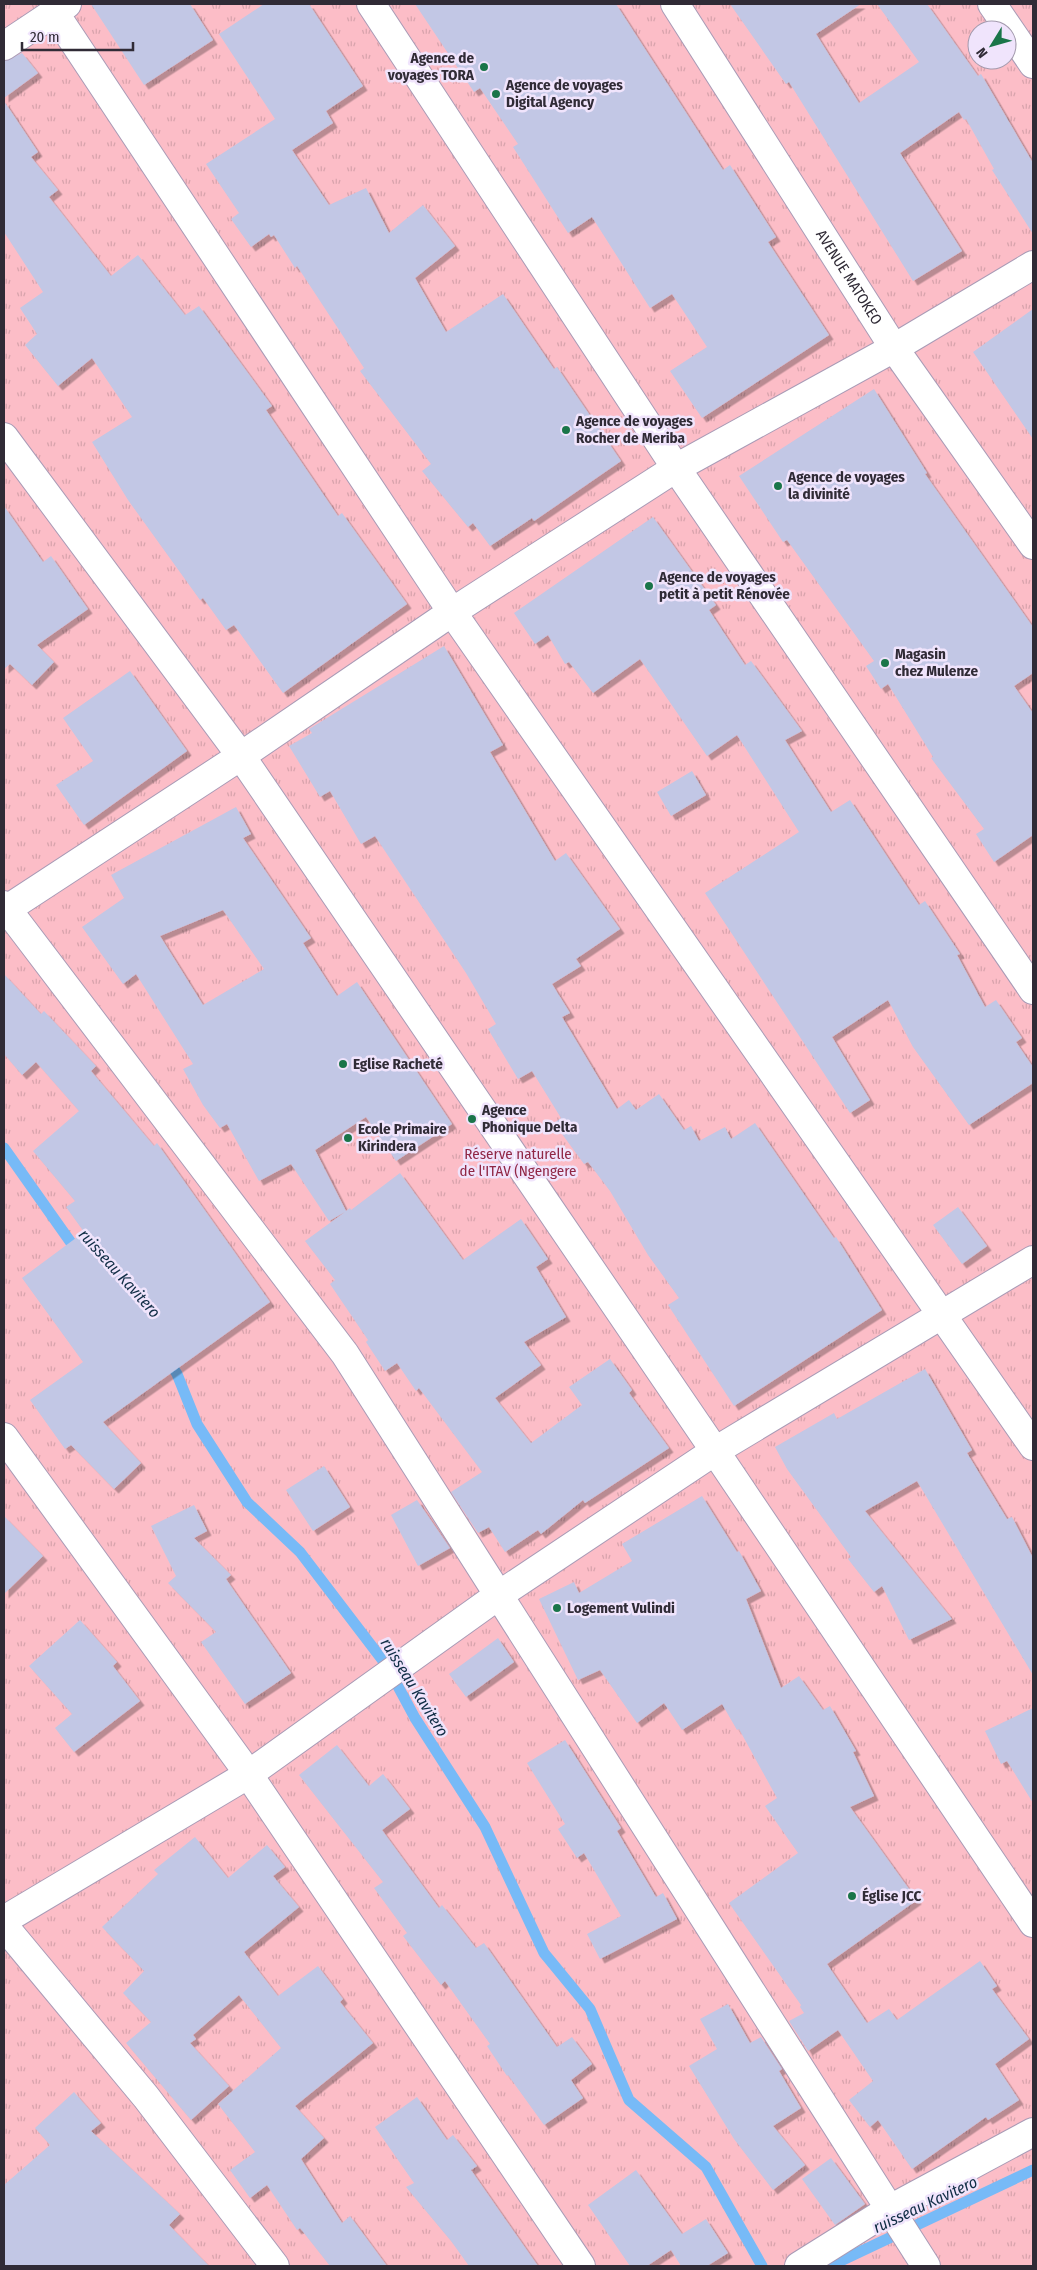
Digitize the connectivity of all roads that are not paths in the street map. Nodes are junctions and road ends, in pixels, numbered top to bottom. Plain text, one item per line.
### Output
1 (371, 4) edge
2 (675, 4) edge
3 (992, 4) edge
4 (60, 8) edge
5 (4, 46) edge
6 (1033, 64) edge
7 (1033, 265) edge
8 (894, 348) junction
9 (4, 437) edge
10 (676, 468) junction
11 (1033, 545) edge
12 (452, 612) junction
13 (241, 756) junction
14 (5, 908) edge
15 (1033, 990) edge
16 (1033, 1260) edge
17 (943, 1314) junction
18 (4, 1437) edge
19 (1033, 1446) edge
20 (715, 1451) junction
21 (500, 1595) junction
22 (249, 1774) junction
23 (4, 1920) edge
24 (1033, 1923) edge
25 (4, 1926) edge
26 (1033, 2132) edge
27 (890, 2209) junction
28 (275, 2266) edge
29 (581, 2266) edge
30 (799, 2266) edge
31 (926, 2266) edge

1 - 10 street
2 - 8 street, AVENUE MATOKEO
3 - 6 street
4 - 5 street
4 - 12 street
7 - 8 street
8 - 10 street
8 - 11 street, AVENUE MATOKEO
9 - 13 street
10 - 12 street
10 - 15 street
12 - 13 street
12 - 17 street
13 - 14 street
13 - 20 street
14 - 21 street
16 - 17 street
17 - 19 street
17 - 20 street
18 - 22 street
20 - 21 street
20 - 24 street
21 - 22 street
21 - 27 street
22 - 23 street
22 - 29 street
25 - 28 street
26 - 27 street
27 - 30 street
27 - 31 street

